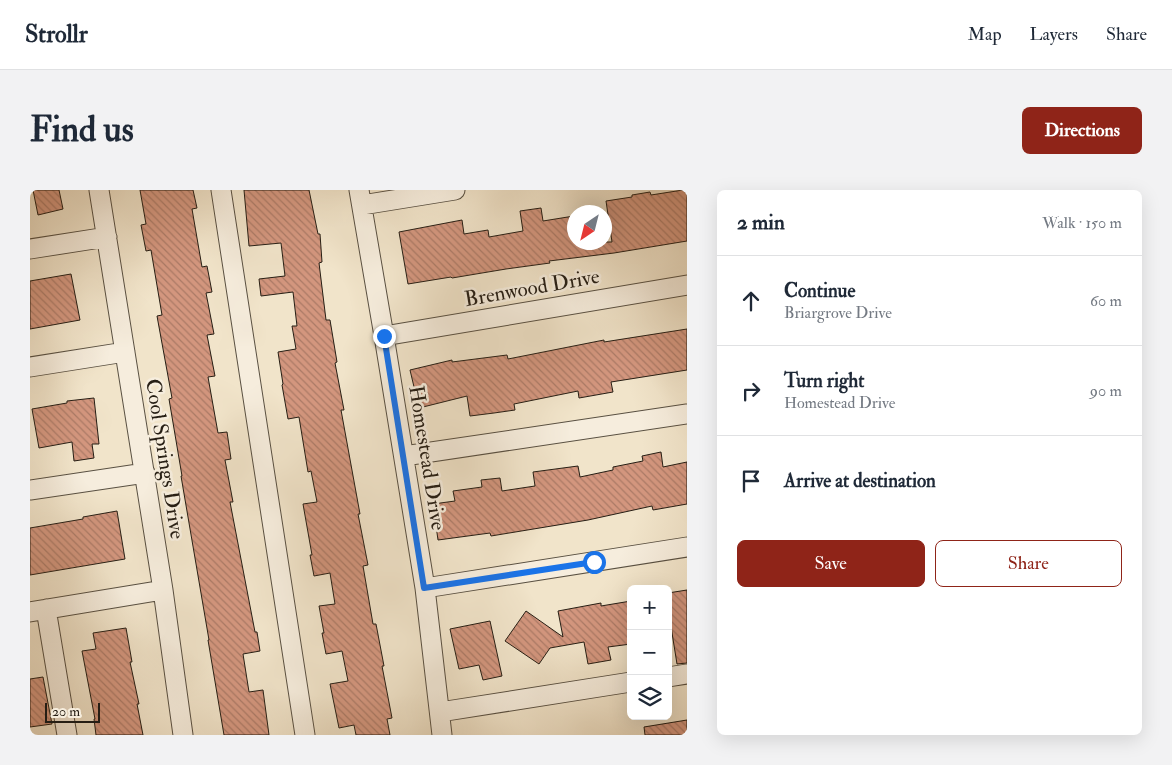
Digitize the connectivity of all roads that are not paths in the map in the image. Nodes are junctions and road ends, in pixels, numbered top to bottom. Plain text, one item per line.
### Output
1 (100, 190) edge
2 (220, 190) edge
3 (455, 190) edge
4 (360, 198) edge
5 (107, 237) junction
6 (30, 248) edge
7 (687, 285) edge
8 (384, 336) junction
9 (125, 352) junction
10 (30, 367) edge
11 (687, 414) edge
12 (404, 456) junction
13 (145, 473) junction
14 (30, 490) edge
15 (687, 547) edge
16 (424, 588) junction
17 (163, 590) junction
18 (38, 610) edge
19 (687, 674) edge
20 (672, 676) edge
21 (627, 683) edge
22 (440, 712) junction
23 (67, 735) edge
24 (183, 735) edge
25 (305, 735) edge
26 (442, 735) edge

1 - 5 street, Cool Springs Drive
2 - 25 street
3 - 4 street
4 - 8 street, Homestead Drive
5 - 6 street
5 - 9 street, Cool Springs Drive
7 - 8 street, Brenwood Drive
8 - 12 street, Homestead Drive
9 - 10 street
9 - 13 street, Cool Springs Drive
11 - 12 street
12 - 16 street, Homestead Drive
13 - 14 street
13 - 17 street, Cool Springs Drive
15 - 16 street
16 - 22 street, Homestead Drive
17 - 18 street
17 - 24 street, Cool Springs Drive
18 - 23 street
19 - 20 street
21 - 22 street
22 - 26 street, Homestead Drive

